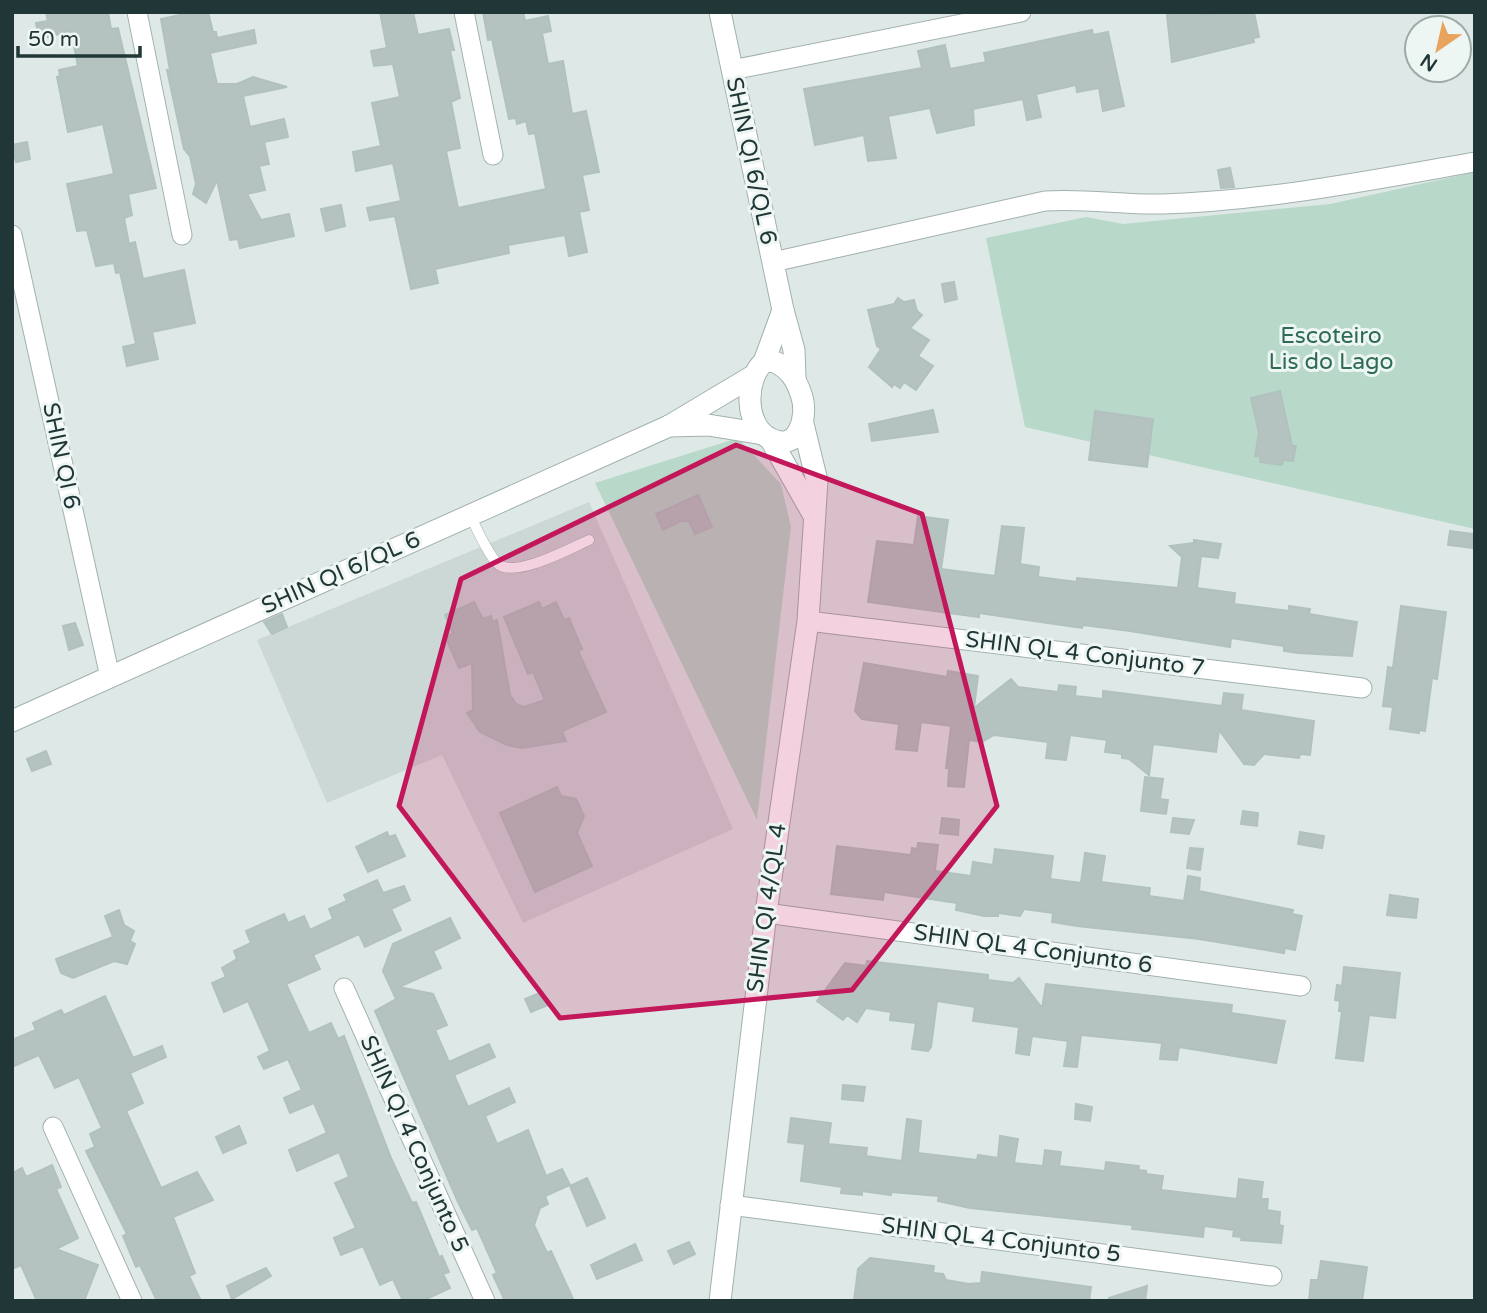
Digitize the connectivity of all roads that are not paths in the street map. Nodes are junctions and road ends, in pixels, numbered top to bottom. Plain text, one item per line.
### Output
1 (137, 12) edge
2 (464, 12) edge
3 (720, 12) edge
4 (1021, 12) edge
5 (732, 69) junction
6 (493, 155) dead end
7 (1475, 162) edge
8 (12, 235) edge
9 (181, 235) dead end
10 (773, 262) junction
11 (783, 310) junction
12 (757, 369) junction
13 (795, 378) junction
14 (803, 424) junction
15 (669, 426) junction
16 (767, 437) junction
17 (469, 516) junction
18 (814, 516) junction
19 (589, 540) dead end
20 (808, 621) junction
21 (110, 677) junction
22 (1362, 688) dead end
23 (12, 721) edge
24 (766, 913) junction
25 (1301, 986) dead end
26 (344, 988) dead end
27 (53, 1127) dead end
28 (730, 1205) junction
29 (1272, 1276) dead end
30 (132, 1301) edge
31 (485, 1301) edge
32 (720, 1301) edge

1 - 9 street
2 - 6 street
3 - 5 street, SHIN QI 6/QL 6
4 - 5 street
5 - 10 street, SHIN QI 6/QL 6
7 - 10 street
8 - 21 street, SHIN QI 6
10 - 11 street, SHIN QI 6/QL 6
11 - 12 street
11 - 13 street, SHIN QI 6/QL 6
12 - 13 street
12 - 15 street, SHIN QI 6/QL 6
12 - 16 street
13 - 14 street
14 - 16 street
14 - 18 street, SHIN QI 4/QL 4
15 - 16 street, SHIN QI 6/QL 6
15 - 17 street, SHIN QI 6/QL 6
16 - 18 street, SHIN QI 4/QL 4
17 - 19 lane
17 - 21 street, SHIN QI 6/QL 6
18 - 20 street, SHIN QI 4/QL 4
20 - 22 street, SHIN QL 4 Conjunto 7
20 - 24 street, SHIN QI 4/QL 4
21 - 23 street, SHIN QI 6/QL 6
24 - 25 street, SHIN QL 4 Conjunto 6
24 - 28 street, SHIN QI 4/QL 4
26 - 31 street, SHIN QI 4 Conjunto 5
27 - 30 street
28 - 29 street, SHIN QL 4 Conjunto 5
28 - 32 street, SHIN QI 4/QL 4

